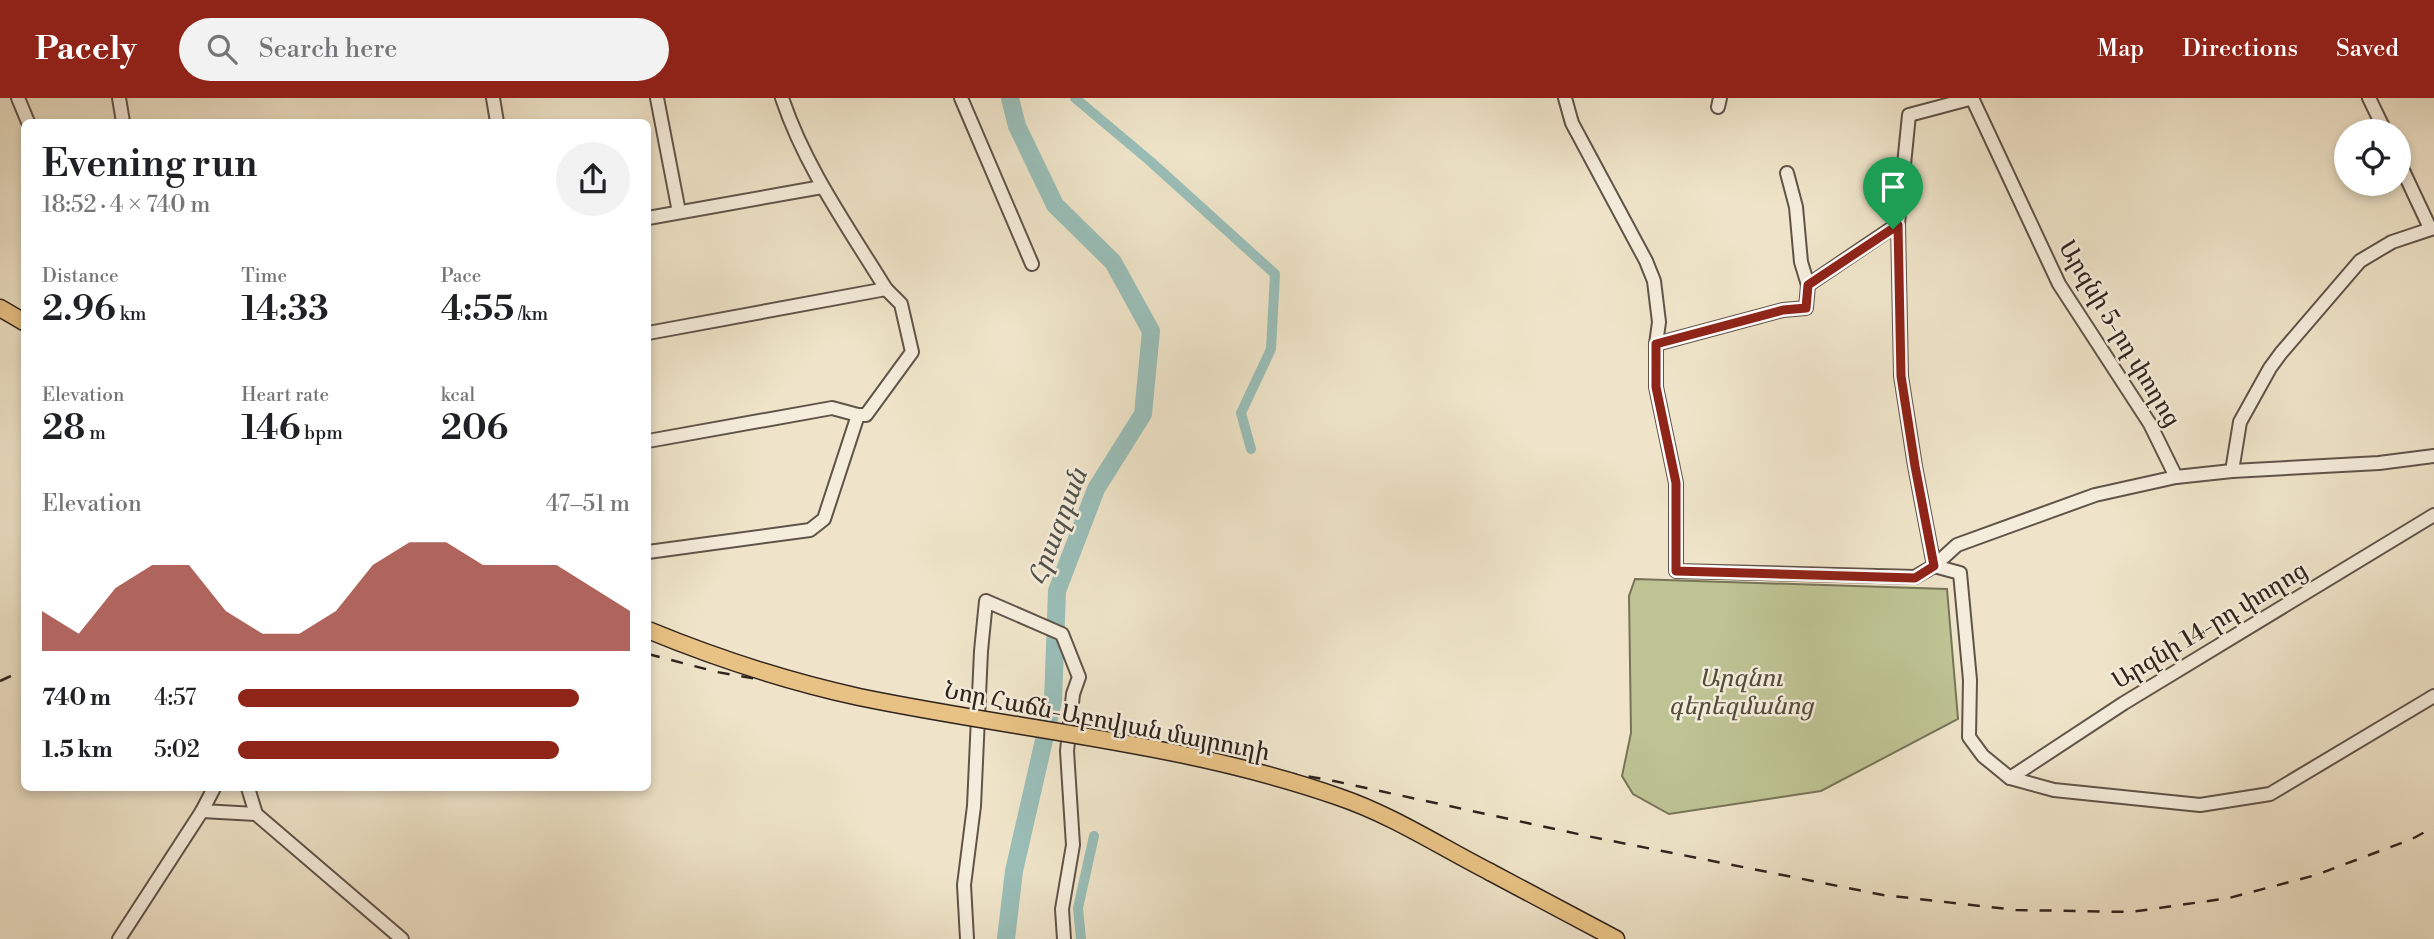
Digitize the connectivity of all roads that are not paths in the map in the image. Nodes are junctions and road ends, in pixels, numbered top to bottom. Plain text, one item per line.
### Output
1 (18, 98) edge
2 (119, 98) edge
3 (493, 98) edge
4 (657, 98) edge
5 (782, 98) edge
6 (961, 98) edge
7 (1565, 98) edge
8 (1973, 98) edge
9 (2369, 98) edge
10 (27, 119) edge
11 (122, 119) edge
12 (496, 119) edge
13 (2379, 119) edge
14 (1787, 173) dead end
15 (2411, 186) edge
16 (822, 187) junction
17 (679, 212) junction
18 (651, 217) edge
19 (1898, 225) junction
20 (2432, 228) edge
21 (1032, 264) dead end
22 (1808, 285) junction
23 (886, 289) junction
24 (0, 308) edge
25 (21, 320) edge
26 (651, 332) edge
27 (1656, 344) junction
28 (858, 415) junction
29 (651, 440) edge
30 (2434, 456) edge
31 (2232, 471) junction
32 (2176, 477) junction
33 (2434, 515) edge
34 (651, 552) edge
35 (1934, 566) junction
36 (651, 631) edge
37 (2434, 696) edge
38 (2010, 778) junction
39 (212, 791) edge
40 (249, 791) edge
41 (202, 811) junction
42 (256, 814) junction
43 (119, 939) edge
44 (402, 939) edge
45 (967, 939) edge
46 (1064, 939) edge
47 (1616, 939) edge

1 - 10 street
2 - 11 street
3 - 12 street
4 - 17 street
5 - 16 street
6 - 21 street
7 - 27 street
8 - 19 street
8 - 32 street, Արզնի 5-րդ փողոց
9 - 13 street
14 - 22 street
15 - 20 street
16 - 17 street
16 - 23 street
17 - 18 street
19 - 22 street
19 - 35 street
20 - 31 street
22 - 27 street
23 - 26 street
23 - 28 street
24 - 25 main road
27 - 35 street
28 - 29 street
28 - 34 street
30 - 31 street
31 - 32 street
32 - 35 street
33 - 38 street, Արզնի 14-րդ փողոց
35 - 38 street
36 - 47 main road, Նոր Հաճն-Աբովյան մայրուղի, bridge
37 - 38 street
39 - 41 street
40 - 42 street
41 - 42 street
41 - 43 street
42 - 44 street
45 - 46 street

